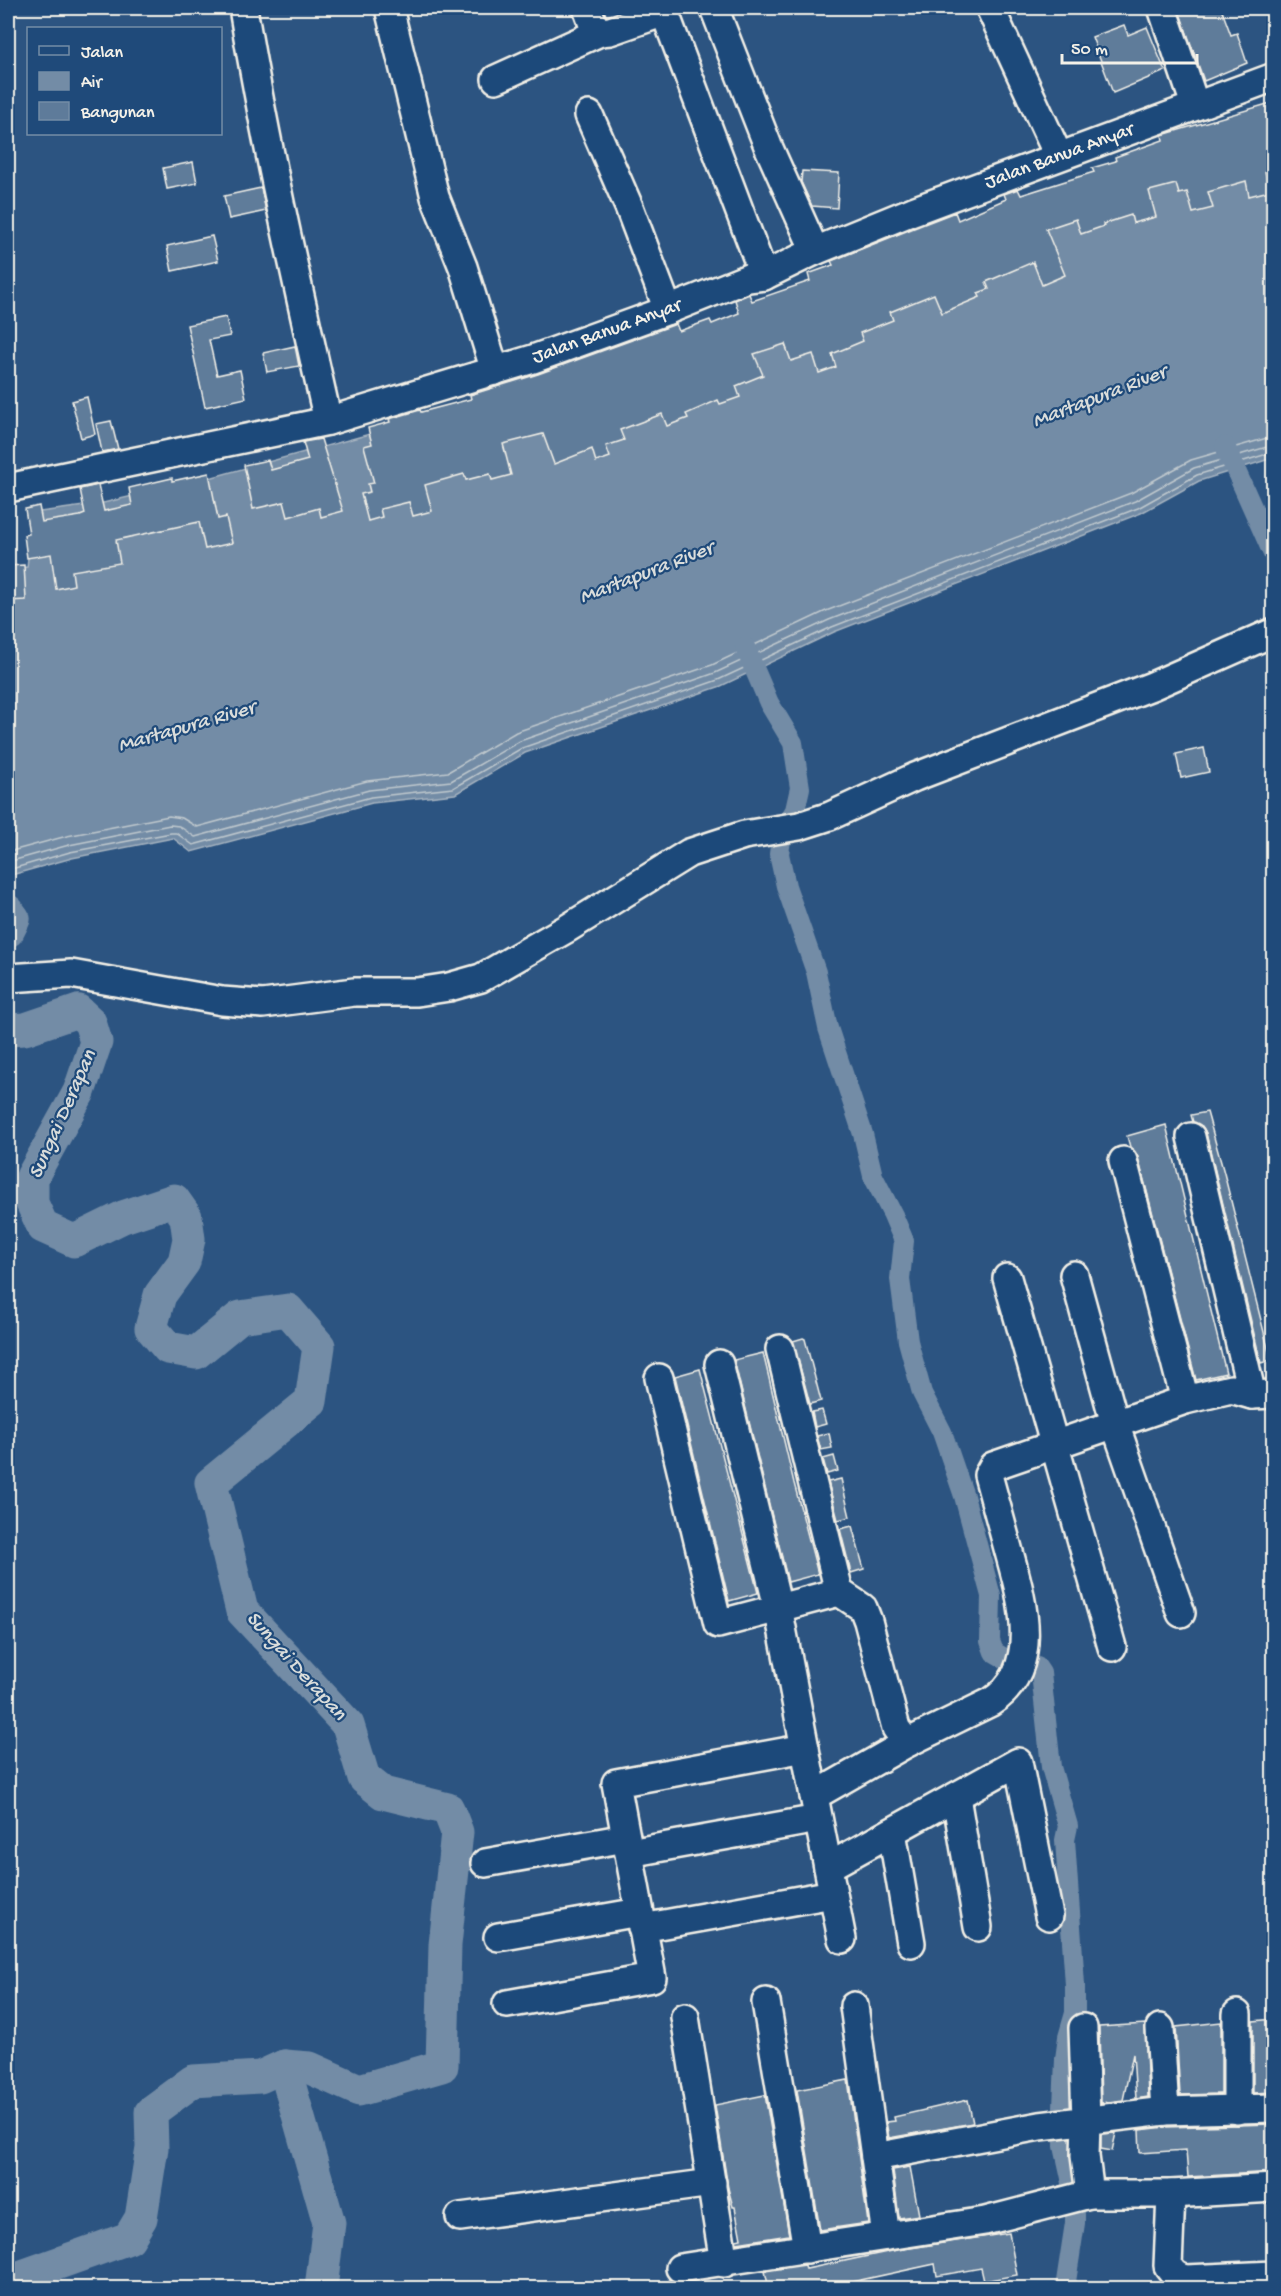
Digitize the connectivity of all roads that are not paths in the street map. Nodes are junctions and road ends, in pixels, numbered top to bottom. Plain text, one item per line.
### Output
1 (243, 8) edge
2 (389, 8) edge
3 (587, 8) edge
4 (714, 8) edge
5 (990, 8) edge
6 (1162, 8) edge
7 (664, 10) edge
8 (600, 32) junction
9 (1274, 77) edge
10 (496, 79) dead end
11 (1195, 105) junction
12 (589, 116) dead end
13 (1058, 156) junction
14 (815, 251) junction
15 (764, 276) junction
16 (668, 310) junction
17 (495, 371) junction
18 (328, 421) junction
19 (8, 488) edge
20 (1274, 632) edge
21 (8, 978) edge
22 (1191, 1137) dead end
23 (1123, 1161) dead end
24 (1074, 1275) dead end
25 (1007, 1278) dead end
26 (780, 1349) dead end
27 (718, 1364) dead end
28 (659, 1378) dead end
29 (1263, 1394) edge
30 (1185, 1400) junction
31 (1115, 1424) junction
32 (1054, 1445) junction
33 (839, 1592) junction
34 (778, 1607) junction
35 (1181, 1614) dead end
36 (1112, 1647) dead end
37 (907, 1743) junction
38 (805, 1748) junction
39 (956, 1797) junction
40 (816, 1807) junction
41 (892, 1832) junction
42 (627, 1845) junction
43 (485, 1863) dead end
44 (828, 1867) junction
45 (833, 1894) junction
46 (1049, 1916) dead end
47 (641, 1920) junction
48 (978, 1927) dead end
49 (498, 1937) dead end
50 (842, 1939) dead end
51 (911, 1943) dead end
52 (766, 2002) dead end
53 (507, 2004) dead end
54 (854, 2006) dead end
55 (1237, 2014) dead end
56 (685, 2018) dead end
57 (1083, 2028) dead end
58 (1160, 2028) dead end
59 (1274, 2108) edge
60 (1237, 2110) junction
61 (1165, 2111) junction
62 (1078, 2121) junction
63 (874, 2157) junction
64 (712, 2182) junction
65 (1274, 2188) edge
66 (1171, 2194) junction
67 (1084, 2195) junction
68 (460, 2217) dead end
69 (886, 2236) junction
70 (807, 2249) junction
71 (724, 2263) junction
72 (680, 2268) dead end
73 (1274, 2275) edge

1 - 18 street
2 - 17 street
3 - 8 street
4 - 14 street
5 - 13 street
6 - 11 street
7 - 8 street
7 - 15 street
8 - 10 street
9 - 11 street, Jalan Banua Anyar
11 - 13 street, Jalan Banua Anyar
12 - 16 street
13 - 14 street, Jalan Banua Anyar
14 - 15 street, Jalan Banua Anyar
15 - 16 street, Jalan Banua Anyar
16 - 17 street, Jalan Banua Anyar
17 - 18 street, Jalan Banua Anyar
18 - 19 street, Jalan Banua Anyar
20 - 21 street
22 - 29 street
23 - 30 street
24 - 31 street
25 - 32 street
26 - 33 street
27 - 34 street
28 - 34 street
29 - 30 street
30 - 31 street
31 - 32 street
31 - 35 street
32 - 36 street
32 - 37 street
33 - 34 street
33 - 37 street
34 - 38 street
37 - 40 street
38 - 40 street
38 - 42 street
39 - 41 street
39 - 46 street
39 - 48 street
40 - 42 street
40 - 44 street
41 - 44 street
41 - 51 street
42 - 43 street
42 - 47 street
44 - 45 street
45 - 47 street
45 - 50 street
47 - 49 street
47 - 53 street
52 - 70 street
54 - 63 street
55 - 60 street
56 - 64 street
57 - 62 street
58 - 61 street
59 - 60 street
60 - 61 street
61 - 62 street
62 - 63 street
62 - 67 street
63 - 69 street
64 - 68 street
64 - 71 street
65 - 66 street
66 - 67 street
66 - 73 street
67 - 69 street
69 - 70 street
70 - 71 street
71 - 72 street

